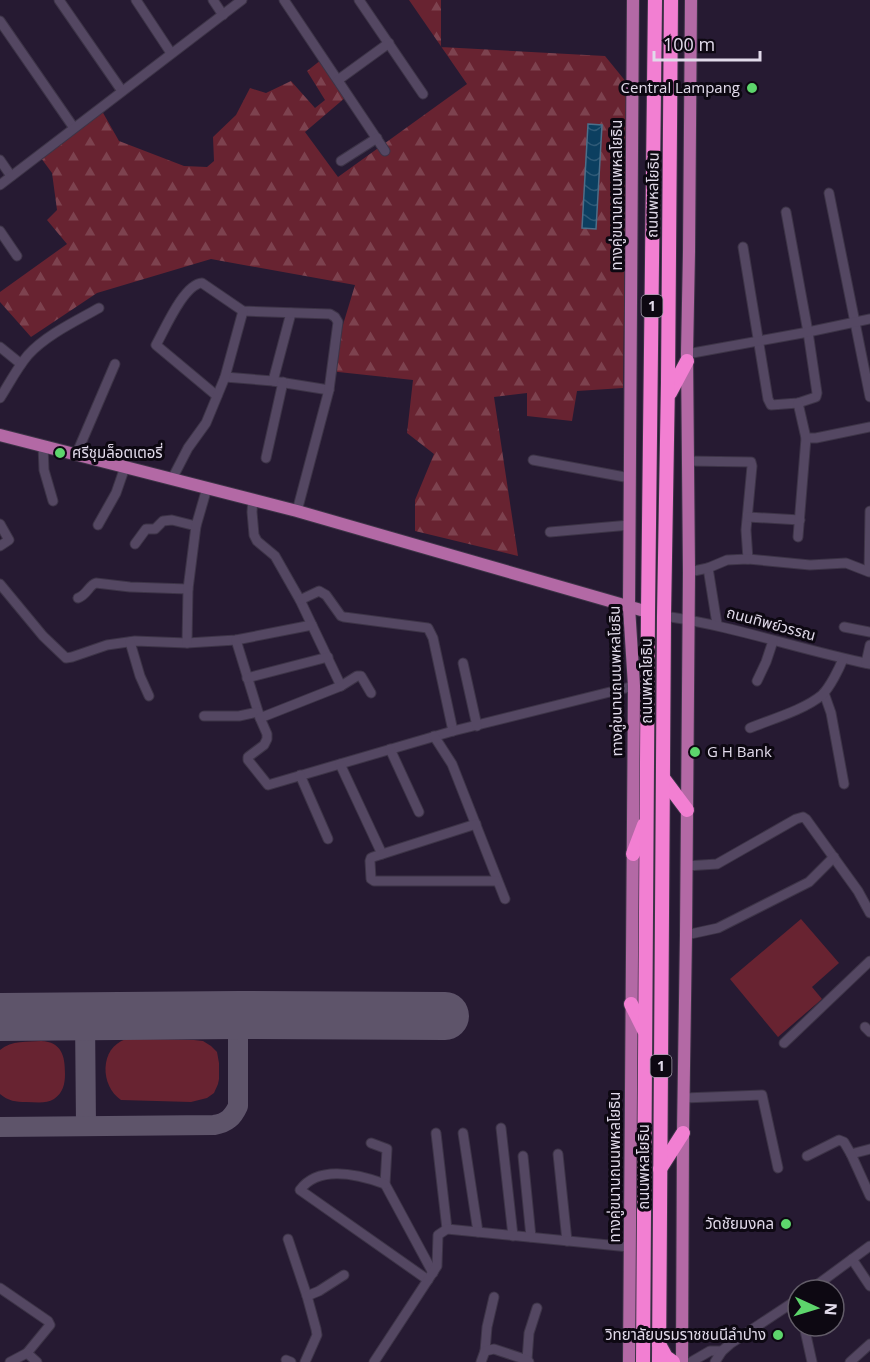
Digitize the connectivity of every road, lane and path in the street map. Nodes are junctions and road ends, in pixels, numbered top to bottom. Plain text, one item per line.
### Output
1 (59, 0) edge
2 (136, 0) edge
3 (213, 0) edge
4 (242, 0) edge
5 (284, 0) edge
6 (359, 0) edge
7 (633, 0) edge
8 (655, 0) edge
9 (671, 0) edge
10 (691, 0) edge
11 (222, 15) junction
12 (0, 21) edge
13 (389, 43) junction
14 (171, 53) junction
15 (338, 80) junction
16 (122, 91) junction
17 (423, 94) dead end
18 (74, 128) junction
19 (377, 138) junction
20 (385, 151) dead end
21 (0, 160) edge
22 (341, 161) dead end
23 (11, 176) junction
24 (0, 184) edge
25 (829, 193) dead end
26 (786, 212) dead end
27 (0, 231) edge
28 (743, 247) dead end
29 (17, 256) dead end
30 (99, 308) dead end
31 (243, 311) junction
32 (291, 313) junction
33 (870, 319) edge
34 (855, 321) junction
35 (808, 332) junction
36 (759, 341) junction
37 (0, 348) edge
38 (687, 357) junction
39 (21, 364) junction
40 (115, 364) dead end
41 (225, 377) junction
42 (273, 381) junction
43 (283, 382) junction
44 (3, 385) edge
45 (329, 390) junction
46 (217, 396) junction
47 (668, 397) junction
48 (870, 397) edge
49 (0, 398) edge
50 (798, 402) junction
51 (870, 427) edge
52 (0, 435) edge
53 (807, 438) junction
54 (43, 446) junction
55 (76, 455) junction
56 (266, 458) dead end
57 (533, 460) dead end
58 (688, 461) junction
59 (125, 467) junction
60 (630, 478) junction
61 (172, 479) junction
62 (207, 488) junction
63 (253, 500) junction
64 (53, 501) dead end
65 (297, 511) junction
66 (870, 511) edge
67 (748, 517) junction
68 (800, 520) junction
69 (0, 524) edge
70 (98, 525) dead end
71 (630, 525) junction
72 (196, 526) junction
73 (550, 532) dead end
74 (798, 537) dead end
75 (135, 544) dead end
76 (0, 546) edge
77 (748, 559) junction
78 (708, 568) junction
79 (689, 572) junction
80 (870, 574) edge
81 (0, 584) edge
82 (188, 589) junction
83 (78, 598) dead end
84 (300, 600) junction
85 (629, 607) junction
86 (648, 612) junction
87 (664, 616) junction
88 (688, 619) junction
89 (717, 624) junction
90 (312, 625) junction
91 (844, 627) dead end
92 (870, 632) edge
93 (236, 640) junction
94 (773, 641) junction
95 (130, 642) junction
96 (188, 643) junction
97 (870, 645) edge
98 (328, 657) junction
99 (843, 659) junction
100 (463, 663) dead end
101 (868, 664) edge
102 (247, 678) junction
103 (757, 681) dead end
104 (341, 686) junction
105 (634, 687) junction
106 (371, 693) dead end
107 (824, 693) junction
108 (149, 696) dead end
109 (259, 715) junction
110 (204, 716) dead end
111 (477, 726) junction
112 (750, 728) dead end
113 (453, 731) junction
114 (434, 736) junction
115 (390, 749) junction
116 (340, 764) junction
117 (300, 775) junction
118 (663, 778) junction
119 (844, 784) dead end
120 (687, 810) junction
121 (419, 812) dead end
122 (647, 816) junction
123 (476, 824) junction
124 (328, 839) dead end
125 (382, 854) junction
126 (633, 854) junction
127 (834, 857) junction
128 (686, 866) junction
129 (497, 881) junction
130 (505, 899) dead end
131 (870, 913) edge
132 (686, 935) junction
133 (870, 961) edge
134 (632, 1004) junction
135 (646, 1034) junction
136 (784, 1043) dead end
137 (684, 1098) junction
138 (501, 1128) dead end
139 (436, 1133) dead end
140 (463, 1133) dead end
141 (682, 1133) junction
142 (371, 1143) dead end
143 (870, 1149) edge
144 (558, 1154) dead end
145 (851, 1154) junction
146 (524, 1156) dead end
147 (807, 1156) dead end
148 (778, 1168) dead end
149 (660, 1169) junction
150 (385, 1184) junction
151 (870, 1196) edge
152 (447, 1229) junction
153 (478, 1232) junction
154 (513, 1236) junction
155 (531, 1237) junction
156 (288, 1239) dead end
157 (567, 1241) junction
158 (870, 1246) edge
159 (630, 1247) junction
160 (852, 1259) junction
161 (344, 1275) dead end
162 (430, 1276) junction
163 (826, 1278) edge
164 (870, 1286) edge
165 (0, 1288) edge
166 (307, 1296) junction
167 (494, 1297) dead end
168 (537, 1308) dead end
169 (786, 1308) edge
170 (807, 1338) edge
171 (659, 1344) junction
172 (870, 1344) edge
173 (485, 1351) junction
174 (722, 1351) junction
175 (27, 1353) junction
176 (528, 1361) edge
177 (10, 1362) edge
178 (37, 1362) edge
179 (305, 1362) edge
180 (374, 1362) edge
181 (481, 1362) edge
182 (629, 1362) edge
183 (643, 1362) edge
184 (659, 1362) edge
185 (673, 1362) edge
186 (682, 1362) edge
187 (691, 1362) edge
188 (715, 1362) edge
189 (812, 1362) edge
190 (850, 1362) edge

1 - 16 street
2 - 14 street
3 - 11 street
4 - 11 street
5 - 15 street
6 - 13 street
7 - 60 main road, ทางคู่ขนานถนนพหลโยธิน / 1
8 - 86 highway, ถนนพหลโยธิน / 1
9 - 47 highway, ถนนพหลโยธิน / 1
10 - 38 main road, 1
11 - 14 street
12 - 18 street
13 - 15 street
13 - 17 street
14 - 16 street
15 - 19 street
16 - 18 street
18 - 23 street
19 - 20 street
19 - 22 street
21 - 23 street
23 - 24 street
25 - 34 street
26 - 35 street
27 - 29 street
28 - 36 street
30 - 39 street
31 - 32 street
31 - 41 street
31 - 46 street
32 - 42 street
32 - 45 street
33 - 34 street
34 - 35 street
34 - 48 street
35 - 36 street
35 - 50 street
36 - 38 street
36 - 50 street
37 - 39 street
38 - 47 highway
38 - 58 main road, 1
39 - 44 street
40 - 55 street
41 - 42 street
41 - 46 street
42 - 43 street
43 - 45 street
43 - 56 street
44 - 49 street
45 - 65 street
46 - 61 street
47 - 87 highway, ถนนพหลโยธิน / 1
50 - 53 street
51 - 53 street
52 - 54 main road
53 - 68 street
54 - 55 main road
54 - 64 street
55 - 59 main road
57 - 60 street
58 - 67 street
58 - 79 main road, 1
59 - 61 main road
59 - 70 street
60 - 71 main road, ทางคู่ขนานถนนพหลโยธิน / 1
61 - 62 main road
62 - 63 main road
62 - 72 street
63 - 65 main road
63 - 84 street
65 - 85 main road
66 - 80 street
67 - 68 street
67 - 77 street
68 - 74 street
69 - 76 street
71 - 73 street
71 - 85 main road, ทางคู่ขนานถนนพหลโยธิน / 1
72 - 75 street
72 - 82 street
77 - 78 street
77 - 80 street
78 - 79 street
78 - 89 street
79 - 88 main road, 1
81 - 95 street
82 - 83 street
82 - 96 street
84 - 90 street
84 - 113 street
85 - 86 main road
85 - 105 main road, ทางคู่ขนานถนนพหลโยธิน / 1
86 - 87 highway
86 - 122 highway, ถนนพหลโยธิน / 1
87 - 88 street, ถนนทิพย์วรรณ
87 - 118 highway, ถนนพหลโยธิน / 1
88 - 89 street, ถนนทิพย์วรรณ
88 - 120 main road, 1
89 - 94 street, ถนนทิพย์วรรณ
90 - 93 street
90 - 98 street
91 - 92 street
93 - 96 street
93 - 102 street
94 - 99 street, ถนนทิพย์วรรณ
94 - 103 street
95 - 96 street
95 - 108 street
97 - 101 street
98 - 102 street
98 - 104 street
99 - 101 street, ถนนทิพย์วรรณ
99 - 107 street
100 - 111 street
102 - 109 street
104 - 106 street
104 - 109 street
105 - 111 street
105 - 126 main road, ทางคู่ขนานถนนพหลโยธิน / 1
107 - 112 street
107 - 119 street
109 - 110 street
109 - 117 street
111 - 113 street
113 - 114 street
114 - 115 street
114 - 123 street
115 - 116 street
115 - 121 street
116 - 117 street
116 - 125 street
117 - 124 street
118 - 120 highway
118 - 149 highway, ถนนพหลโยธิน / 1
120 - 128 main road, 1
122 - 126 highway
122 - 135 highway, ถนนพหลโยธิน / 1
123 - 125 street
123 - 129 street
125 - 129 street
126 - 134 main road, ทางคู่ขนานถนนพหลโยธิน / 1
127 - 128 street
127 - 131 street
127 - 132 street
128 - 132 main road, 1
129 - 130 street
132 - 137 main road, 1
133 - 136 street
134 - 135 highway
134 - 159 main road, ทางคู่ขนานถนนพหลโยธิน / 1
135 - 183 highway, ถนนพหลโยธิน / 1
137 - 141 main road, 1
137 - 148 street
138 - 154 street
139 - 152 street
140 - 153 street
141 - 149 highway
141 - 186 main road, 1
142 - 150 street
143 - 145 street
144 - 157 street
145 - 147 street
145 - 151 street
146 - 155 street
149 - 171 highway, ถนนพหลโยธิน / 1
150 - 162 street
150 - 162 street
152 - 153 street
152 - 162 street
153 - 154 street
154 - 155 street
155 - 157 street
156 - 166 street
157 - 159 street
158 - 160 street
159 - 182 main road, ทางคู่ขนานถนนพหลโยธิน / 1
160 - 163 street
160 - 164 street
161 - 166 street
162 - 180 street
165 - 175 street
166 - 179 street
167 - 173 street
168 - 176 street
169 - 174 street
170 - 189 street
171 - 184 highway, ถนนพหลโยธิน / 1
171 - 185 highway
172 - 190 street
173 - 176 street
173 - 181 street
174 - 187 street
174 - 188 street
175 - 177 street
175 - 178 street

